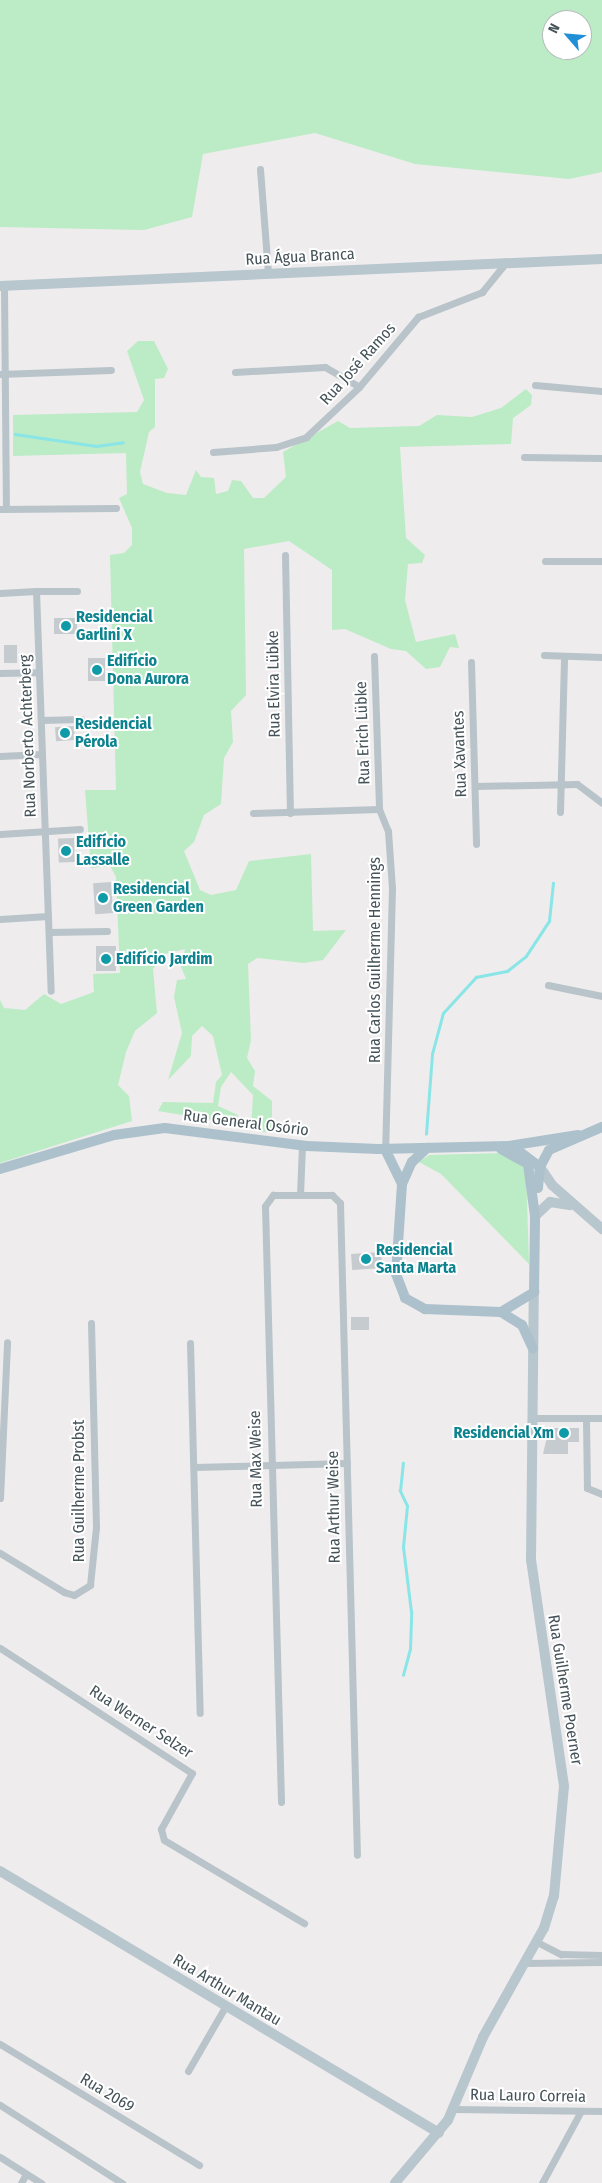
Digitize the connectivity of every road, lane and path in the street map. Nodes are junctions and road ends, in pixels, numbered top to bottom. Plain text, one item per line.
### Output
1 (260, 169) dead end
2 (602, 258) edge
3 (506, 262) junction
4 (268, 274) junction
5 (2, 286) edge
6 (111, 370) dead end
7 (235, 372) dead end
8 (2, 374) edge
9 (536, 385) dead end
10 (359, 387) junction
11 (602, 391) edge
12 (213, 452) dead end
13 (524, 457) dead end
14 (602, 458) edge
15 (3, 508) edge
16 (116, 508) dead end
17 (286, 555) dead end
18 (545, 561) dead end
19 (602, 561) edge
20 (36, 591) junction
21 (77, 591) dead end
22 (0, 593) edge
23 (544, 655) dead end
24 (374, 656) dead end
25 (564, 656) junction
26 (602, 657) edge
27 (471, 662) dead end
28 (39, 672) junction
29 (0, 673) edge
30 (81, 719) dead end
31 (41, 720) junction
32 (42, 754) junction
33 (0, 756) edge
34 (560, 783) junction
35 (475, 786) junction
36 (602, 803) edge
37 (379, 809) junction
38 (560, 812) dead end
39 (253, 813) dead end
40 (290, 813) junction
41 (80, 829) dead end
42 (45, 831) junction
43 (0, 834) edge
44 (476, 844) dead end
45 (48, 916) junction
46 (0, 919) edge
47 (107, 931) dead end
48 (49, 932) junction
49 (548, 986) dead end
50 (51, 991) dead end
51 (602, 996) edge
52 (602, 1127) edge
53 (578, 1135) junction
54 (302, 1145) junction
55 (508, 1146) junction
56 (493, 1147) junction
57 (427, 1148) junction
58 (385, 1149) junction
59 (540, 1166) junction
60 (0, 1169) edge
61 (402, 1184) junction
62 (300, 1195) junction
63 (573, 1207) junction
64 (535, 1216) junction
65 (602, 1229) edge
66 (534, 1292) junction
67 (501, 1312) junction
68 (91, 1323) dead end
69 (7, 1342) dead end
70 (190, 1343) dead end
71 (533, 1349) junction
72 (531, 1418) junction
73 (586, 1418) junction
74 (602, 1418) edge
75 (347, 1463) junction
76 (270, 1465) junction
77 (194, 1467) junction
78 (602, 1494) edge
79 (0, 1498) edge
80 (0, 1553) edge
81 (0, 1648) edge
82 (200, 1713) dead end
83 (281, 1802) dead end
84 (357, 1854) dead end
85 (0, 1871) edge
86 (304, 1923) dead end
87 (537, 1942) junction
88 (602, 1955) edge
89 (602, 1962) edge
90 (525, 1963) junction
91 (225, 2006) junction
92 (0, 2044) edge
93 (188, 2072) dead end
94 (0, 2105) edge
95 (454, 2109) junction
96 (602, 2110) edge
97 (581, 2111) junction
98 (439, 2133) junction
99 (0, 2157) edge
100 (199, 2165) dead end
101 (26, 2174) junction
102 (20, 2183) edge
103 (41, 2183) edge
104 (122, 2183) edge
105 (395, 2183) edge
106 (542, 2183) edge

1 - 4 street
2 - 3 street, Rua Água Branca
3 - 4 street, Rua Água Branca
3 - 10 street, Rua José Ramos
4 - 5 street, Rua Água Branca
5 - 8 street
6 - 8 street
7 - 10 street
8 - 15 street
9 - 11 street
10 - 12 street, Rua José Ramos
13 - 14 street
15 - 16 street
17 - 40 street, Rua Elvira Lübke
18 - 19 street
20 - 21 street
20 - 22 street
20 - 28 street, Rua Norberto Achterberg
23 - 25 street
24 - 37 street, Rua Erich Lübke
25 - 26 street
25 - 34 street
27 - 35 street, Rua Xavantes
28 - 29 street
28 - 31 street, Rua Norberto Achterberg
30 - 31 street
31 - 32 street, Rua Norberto Achterberg
32 - 33 street
32 - 42 street, Rua Norberto Achterberg
34 - 35 street
34 - 36 street
34 - 38 street
35 - 44 street, Rua Xavantes
37 - 40 street
37 - 58 street, Rua Carlos Guilherme Hennings
39 - 40 street
41 - 42 street
42 - 43 street
42 - 45 street, Rua Norberto Achterberg
45 - 46 street
45 - 48 street, Rua Norberto Achterberg
47 - 48 street
48 - 50 street, Rua Norberto Achterberg
49 - 51 street
52 - 53 main road, Rua General Osório
53 - 55 main road, Rua General Osório
53 - 59 main road, Rua General Osório
54 - 58 main road, Rua General Osório
54 - 60 main road, Rua General Osório
54 - 62 street
55 - 56 main road, Rua General Osório
55 - 59 main road
56 - 57 main road, Rua General Osório
56 - 64 main road, Rua General Osório
57 - 58 main road, Rua General Osório
57 - 61 main road
58 - 61 main road
59 - 63 street
59 - 64 main road
61 - 67 main road
62 - 75 street, Rua Arthur Weise
62 - 76 street, Rua Max Weise
63 - 64 street
63 - 65 street
64 - 66 main road, Rua Guilherme Poerner
66 - 67 main road
66 - 71 street, Rua Guilherme Poerner
67 - 71 main road
68 - 80 street, Rua Guilherme Probst
69 - 79 street
70 - 77 street
71 - 72 street, Rua Guilherme Poerner
72 - 73 street
72 - 87 street, Rua Guilherme Poerner
73 - 74 street
73 - 78 street
75 - 76 street
75 - 84 street, Rua Arthur Weise
76 - 77 street
76 - 83 street, Rua Max Weise
77 - 82 street
81 - 86 street, Rua Werner Selzer
85 - 91 street, Rua Arthur Mantau
87 - 88 street
87 - 90 street, Rua Guilherme Poerner
89 - 90 street
90 - 95 street, Rua Guilherme Poerner
91 - 93 street
91 - 98 street, Rua Arthur Mantau
92 - 100 street, Rua 2069
94 - 104 street
95 - 97 street, Rua Lauro Correia
95 - 98 street, Rua Guilherme Poerner
96 - 97 street, Rua Lauro Correia
97 - 106 street
98 - 105 street, Rua Guilherme Poerner
99 - 101 street
101 - 102 street
101 - 103 street

